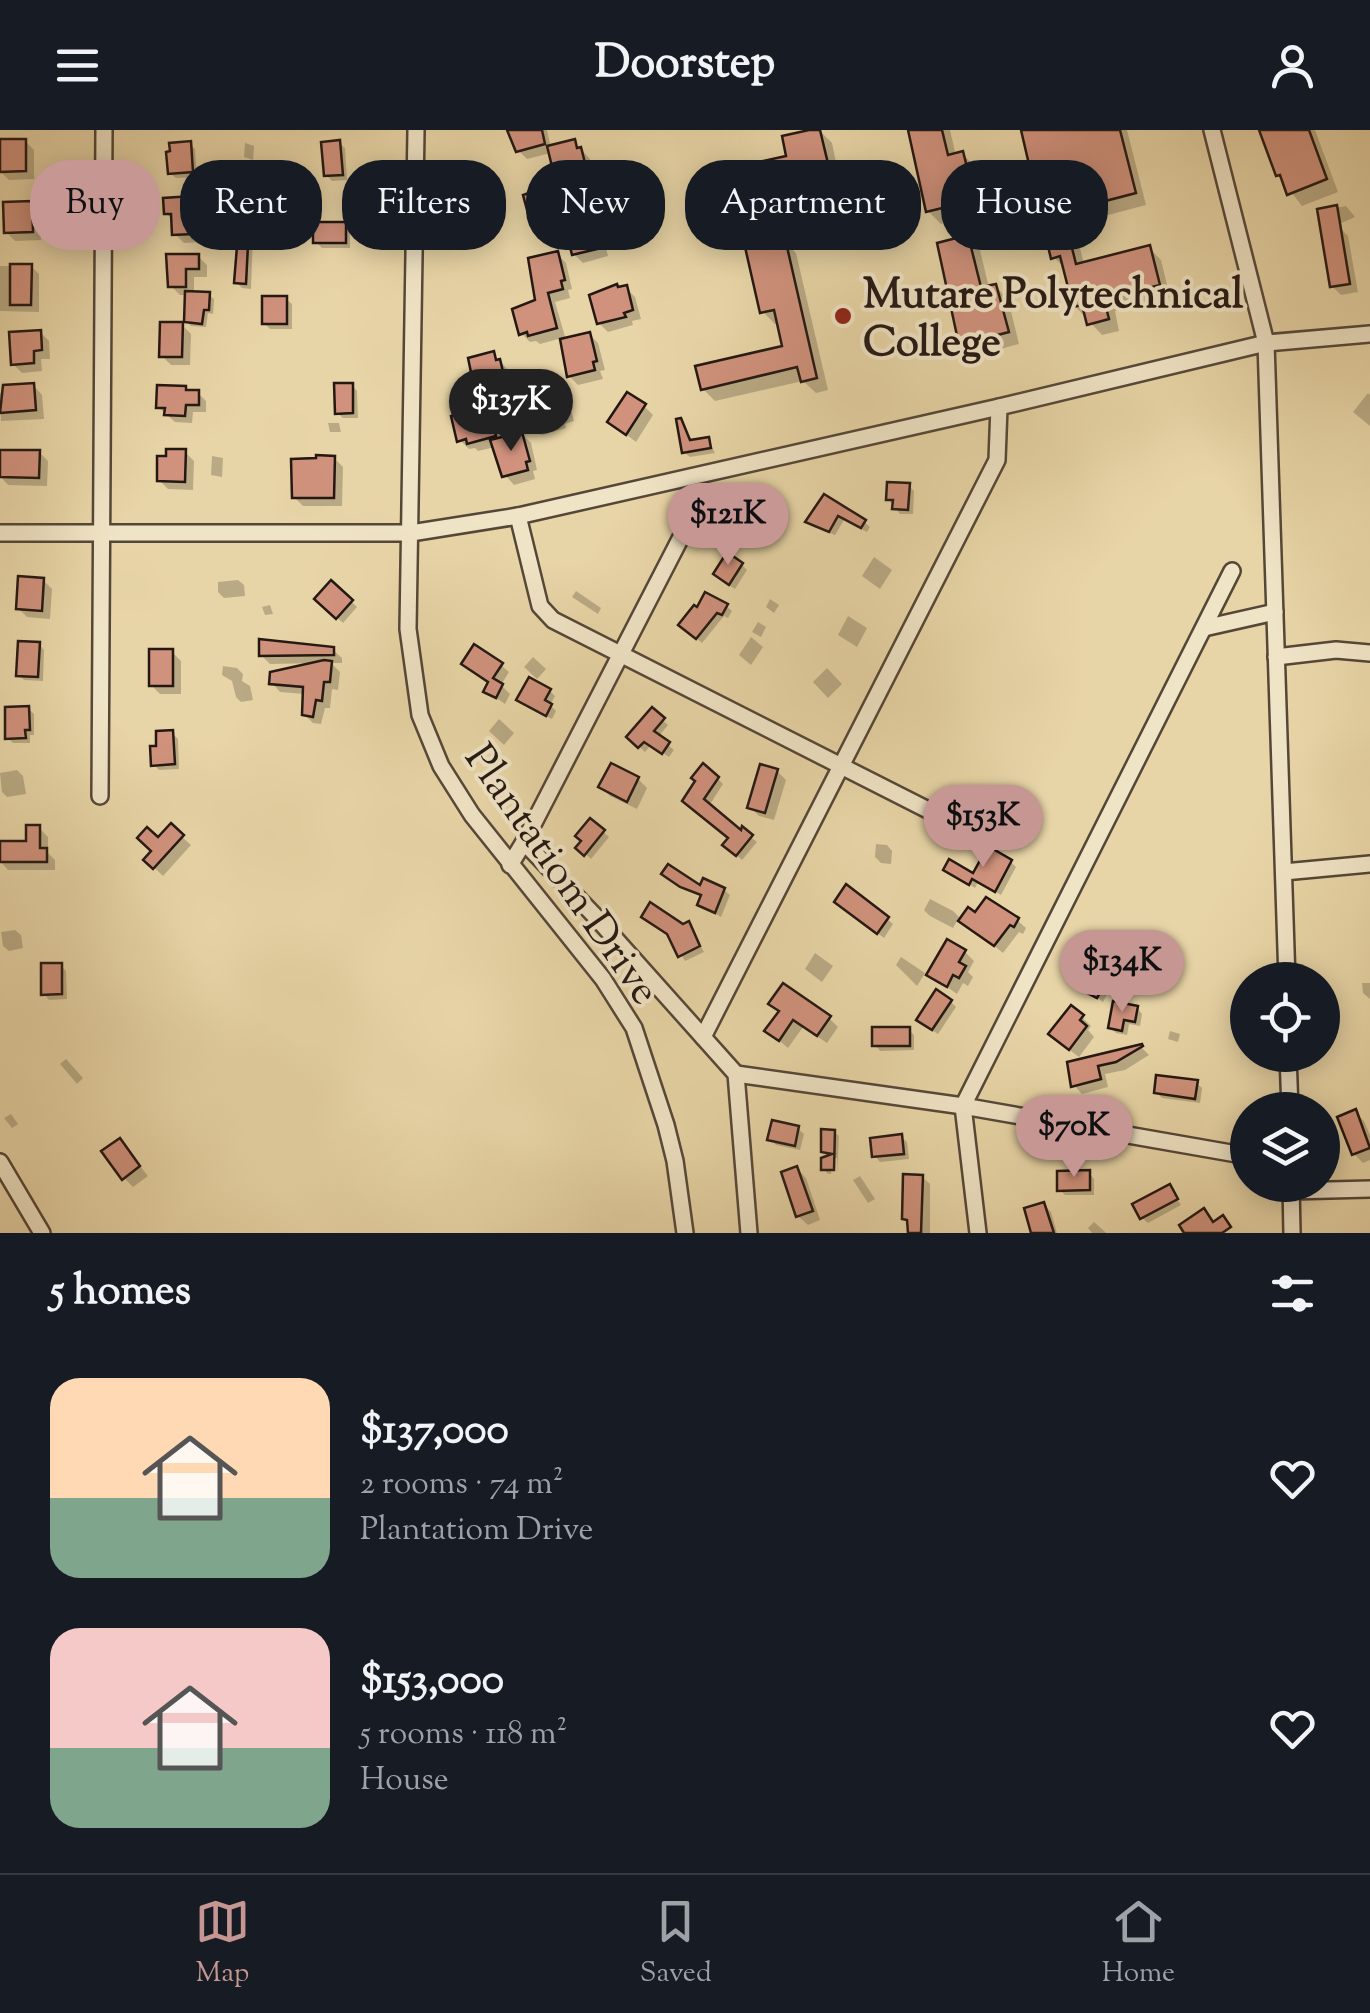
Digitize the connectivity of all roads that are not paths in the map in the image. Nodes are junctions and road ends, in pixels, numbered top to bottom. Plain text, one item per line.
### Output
1 (104, 130) edge
2 (416, 130) edge
3 (1212, 130) edge
4 (1370, 334) edge
5 (1266, 343) junction
6 (1000, 407) junction
7 (696, 492) dead end
8 (518, 516) junction
9 (0, 532) edge
10 (410, 533) junction
11 (101, 534) junction
12 (1232, 570) dead end
13 (1275, 612) junction
14 (1204, 628) junction
15 (1370, 653) edge
16 (621, 654) junction
17 (1276, 656) junction
18 (840, 768) junction
19 (100, 796) dead end
20 (928, 810) dead end
21 (524, 842) junction
22 (1370, 864) edge
23 (510, 865) junction
24 (1284, 872) junction
25 (1286, 962) edge
26 (704, 1037) junction
27 (736, 1074) junction
28 (963, 1106) junction
29 (1230, 1153) edge
30 (0, 1162) edge
31 (1340, 1189) edge
32 (1370, 1189) edge
33 (1291, 1202) edge
34 (42, 1233) edge
35 (684, 1233) edge
36 (750, 1233) edge
37 (978, 1233) edge
38 (1292, 1233) edge

1 - 11 street
2 - 10 street, Plantatiom Drive
3 - 5 street
4 - 5 street
5 - 6 street
5 - 13 street
6 - 8 street
6 - 18 street
7 - 16 street
8 - 10 street
8 - 16 street
9 - 11 street
10 - 11 street
10 - 23 street, Plantatiom Drive
11 - 19 street
12 - 14 street
13 - 14 street
13 - 17 street
14 - 28 street
15 - 17 street
16 - 18 street
16 - 21 street
17 - 24 street
18 - 20 street
18 - 26 street
21 - 23 street
21 - 26 street
22 - 24 street
23 - 35 street, Plantatiom Drive
24 - 25 street
26 - 27 street
27 - 28 street
27 - 36 street
28 - 29 street
28 - 37 street
30 - 34 street
31 - 32 street
33 - 38 street

